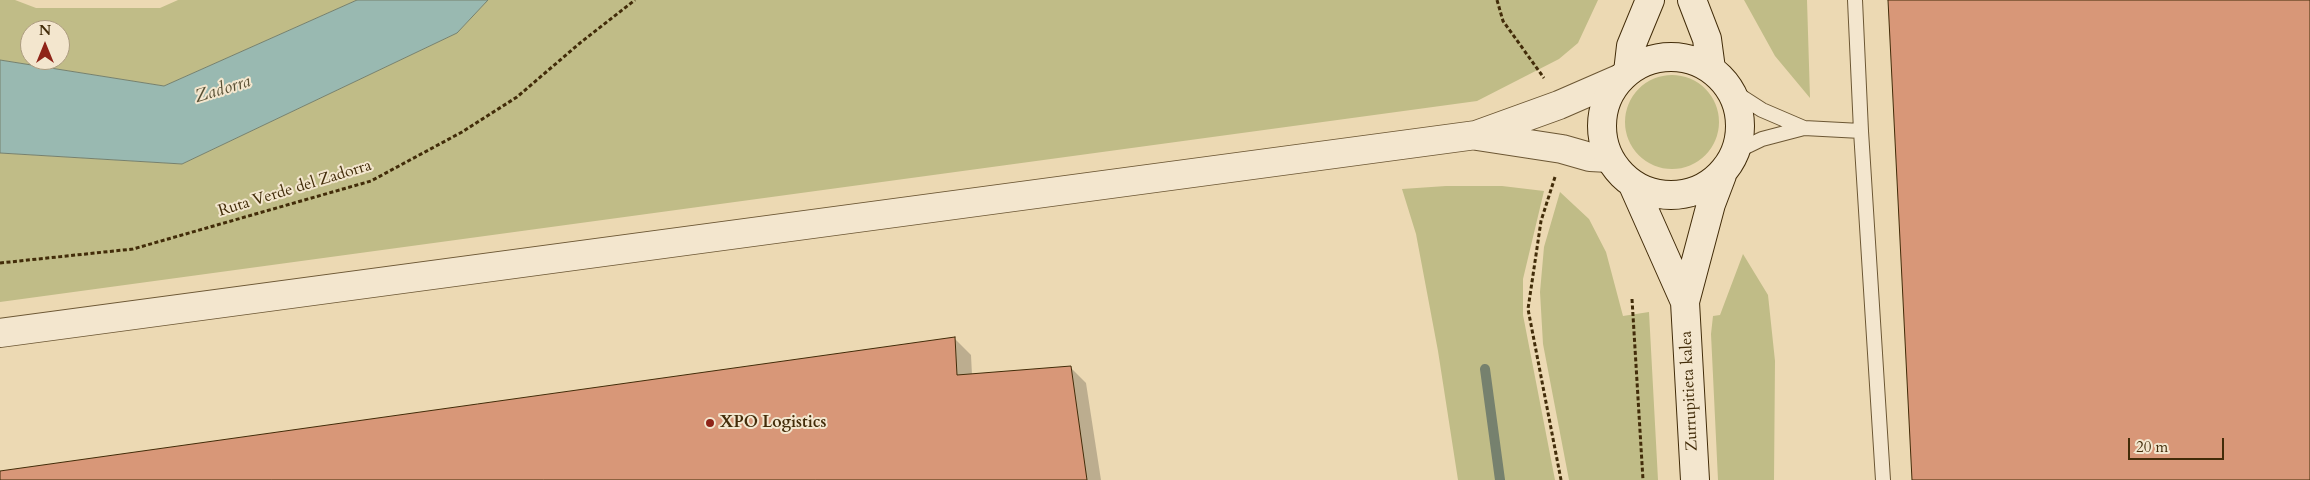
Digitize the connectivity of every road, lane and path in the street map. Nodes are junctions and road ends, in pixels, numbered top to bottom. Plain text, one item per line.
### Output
1 (635, 0) edge
2 (1497, 0) edge
3 (1650, 0) edge
4 (1692, 0) edge
5 (1855, 0) edge
6 (1711, 69) junction
7 (1624, 75) junction
8 (1547, 82) dead end
9 (1731, 90) junction
10 (1804, 128) junction
11 (1861, 131) junction
12 (1476, 135) junction
13 (1737, 151) junction
14 (1609, 158) junction
15 (1556, 176) dead end
16 (1722, 176) junction
17 (1633, 185) junction
18 (0, 263) edge
19 (1632, 299) dead end
20 (1685, 302) junction
21 (0, 333) edge
22 (1561, 480) edge
23 (1643, 480) edge
24 (1695, 480) edge
25 (1883, 480) edge

1 - 18 path, Ruta Verde del Zadorra
2 - 8 path
3 - 7 street
4 - 6 street
5 - 11 lane
6 - 7 street
6 - 9 street
7 - 12 street
7 - 14 street
9 - 10 lane
9 - 13 street
10 - 11 lane
10 - 13 lane
11 - 25 lane
12 - 14 street
12 - 21 street
13 - 16 street
14 - 17 street
15 - 22 path
16 - 17 street
16 - 20 street, Zurrupitieta kalea
17 - 20 street, Zurrupitieta kalea
19 - 23 path
20 - 24 street, Zurrupitieta kalea

